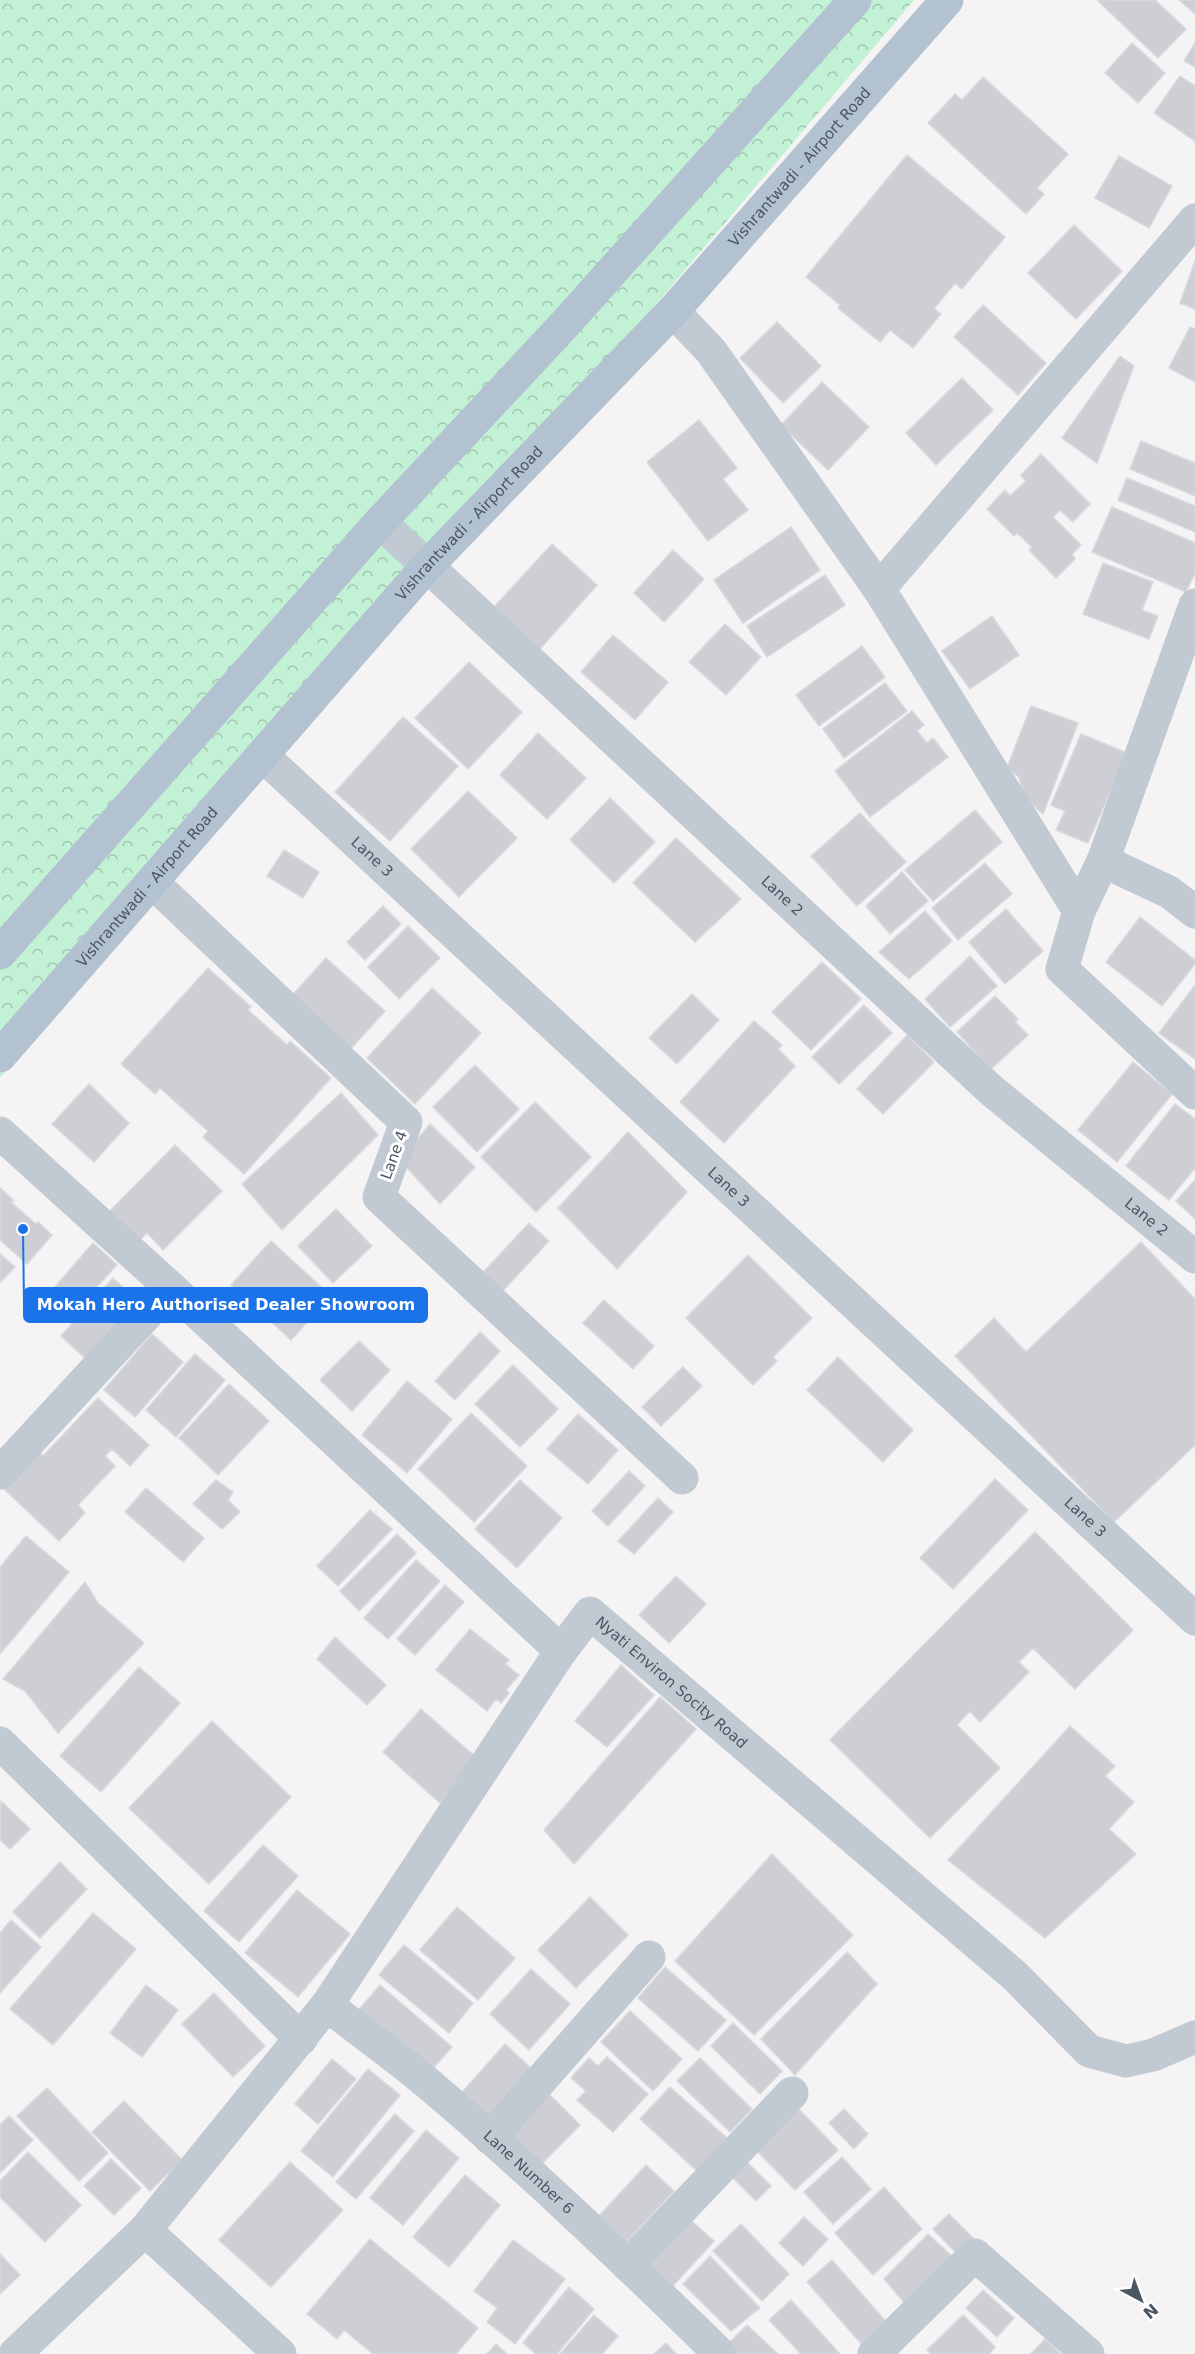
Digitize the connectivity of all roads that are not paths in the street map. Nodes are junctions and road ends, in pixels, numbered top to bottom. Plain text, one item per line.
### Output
1 (855, 0) edge
2 (947, 0) edge
3 (1195, 220) edge
4 (673, 311) junction
5 (380, 522) junction
6 (427, 566) junction
7 (879, 589) junction
8 (1195, 605) edge
9 (262, 755) junction
10 (1103, 861) junction
11 (152, 882) junction
12 (1079, 911) junction
13 (1195, 912) edge
14 (0, 953) edge
15 (0, 1056) edge
16 (1195, 1093) edge
17 (0, 1133) edge
18 (1195, 1257) edge
19 (171, 1288) junction
20 (0, 1473) edge
21 (682, 1478) dead end
22 (1195, 1619) edge
23 (561, 1651) junction
24 (0, 1743) edge
25 (649, 1957) dead end
26 (327, 2005) junction
27 (1195, 2037) edge
28 (301, 2038) junction
29 (792, 2093) dead end
30 (490, 2138) junction
31 (145, 2230) junction
32 (628, 2265) junction
33 (15, 2354) edge
34 (280, 2354) edge
35 (720, 2354) edge
36 (874, 2354) edge
37 (1088, 2354) edge

1 - 5 main road
2 - 4 main road, Vishrantwadi - Airport Road
3 - 7 street
4 - 6 main road, Vishrantwadi - Airport Road
4 - 7 street
5 - 6 street, Lane 2
5 - 14 main road
6 - 9 main road, Vishrantwadi - Airport Road
6 - 18 street, Lane 2
7 - 12 street
8 - 10 street
9 - 11 main road, Vishrantwadi - Airport Road
9 - 22 street, Lane 3
10 - 12 street
10 - 13 street
11 - 15 main road, Vishrantwadi - Airport Road
11 - 21 street, Lane 4
12 - 16 street
17 - 19 street
19 - 20 street
19 - 23 street
23 - 26 street
23 - 27 street, Nyati Environ Socity Road
24 - 28 street
25 - 30 street
26 - 28 street
26 - 30 street, Lane Number 6
28 - 31 street
29 - 32 street
30 - 32 street, Lane Number 6
31 - 33 street
31 - 34 street
32 - 35 street, Lane Number 6
36 - 37 street

